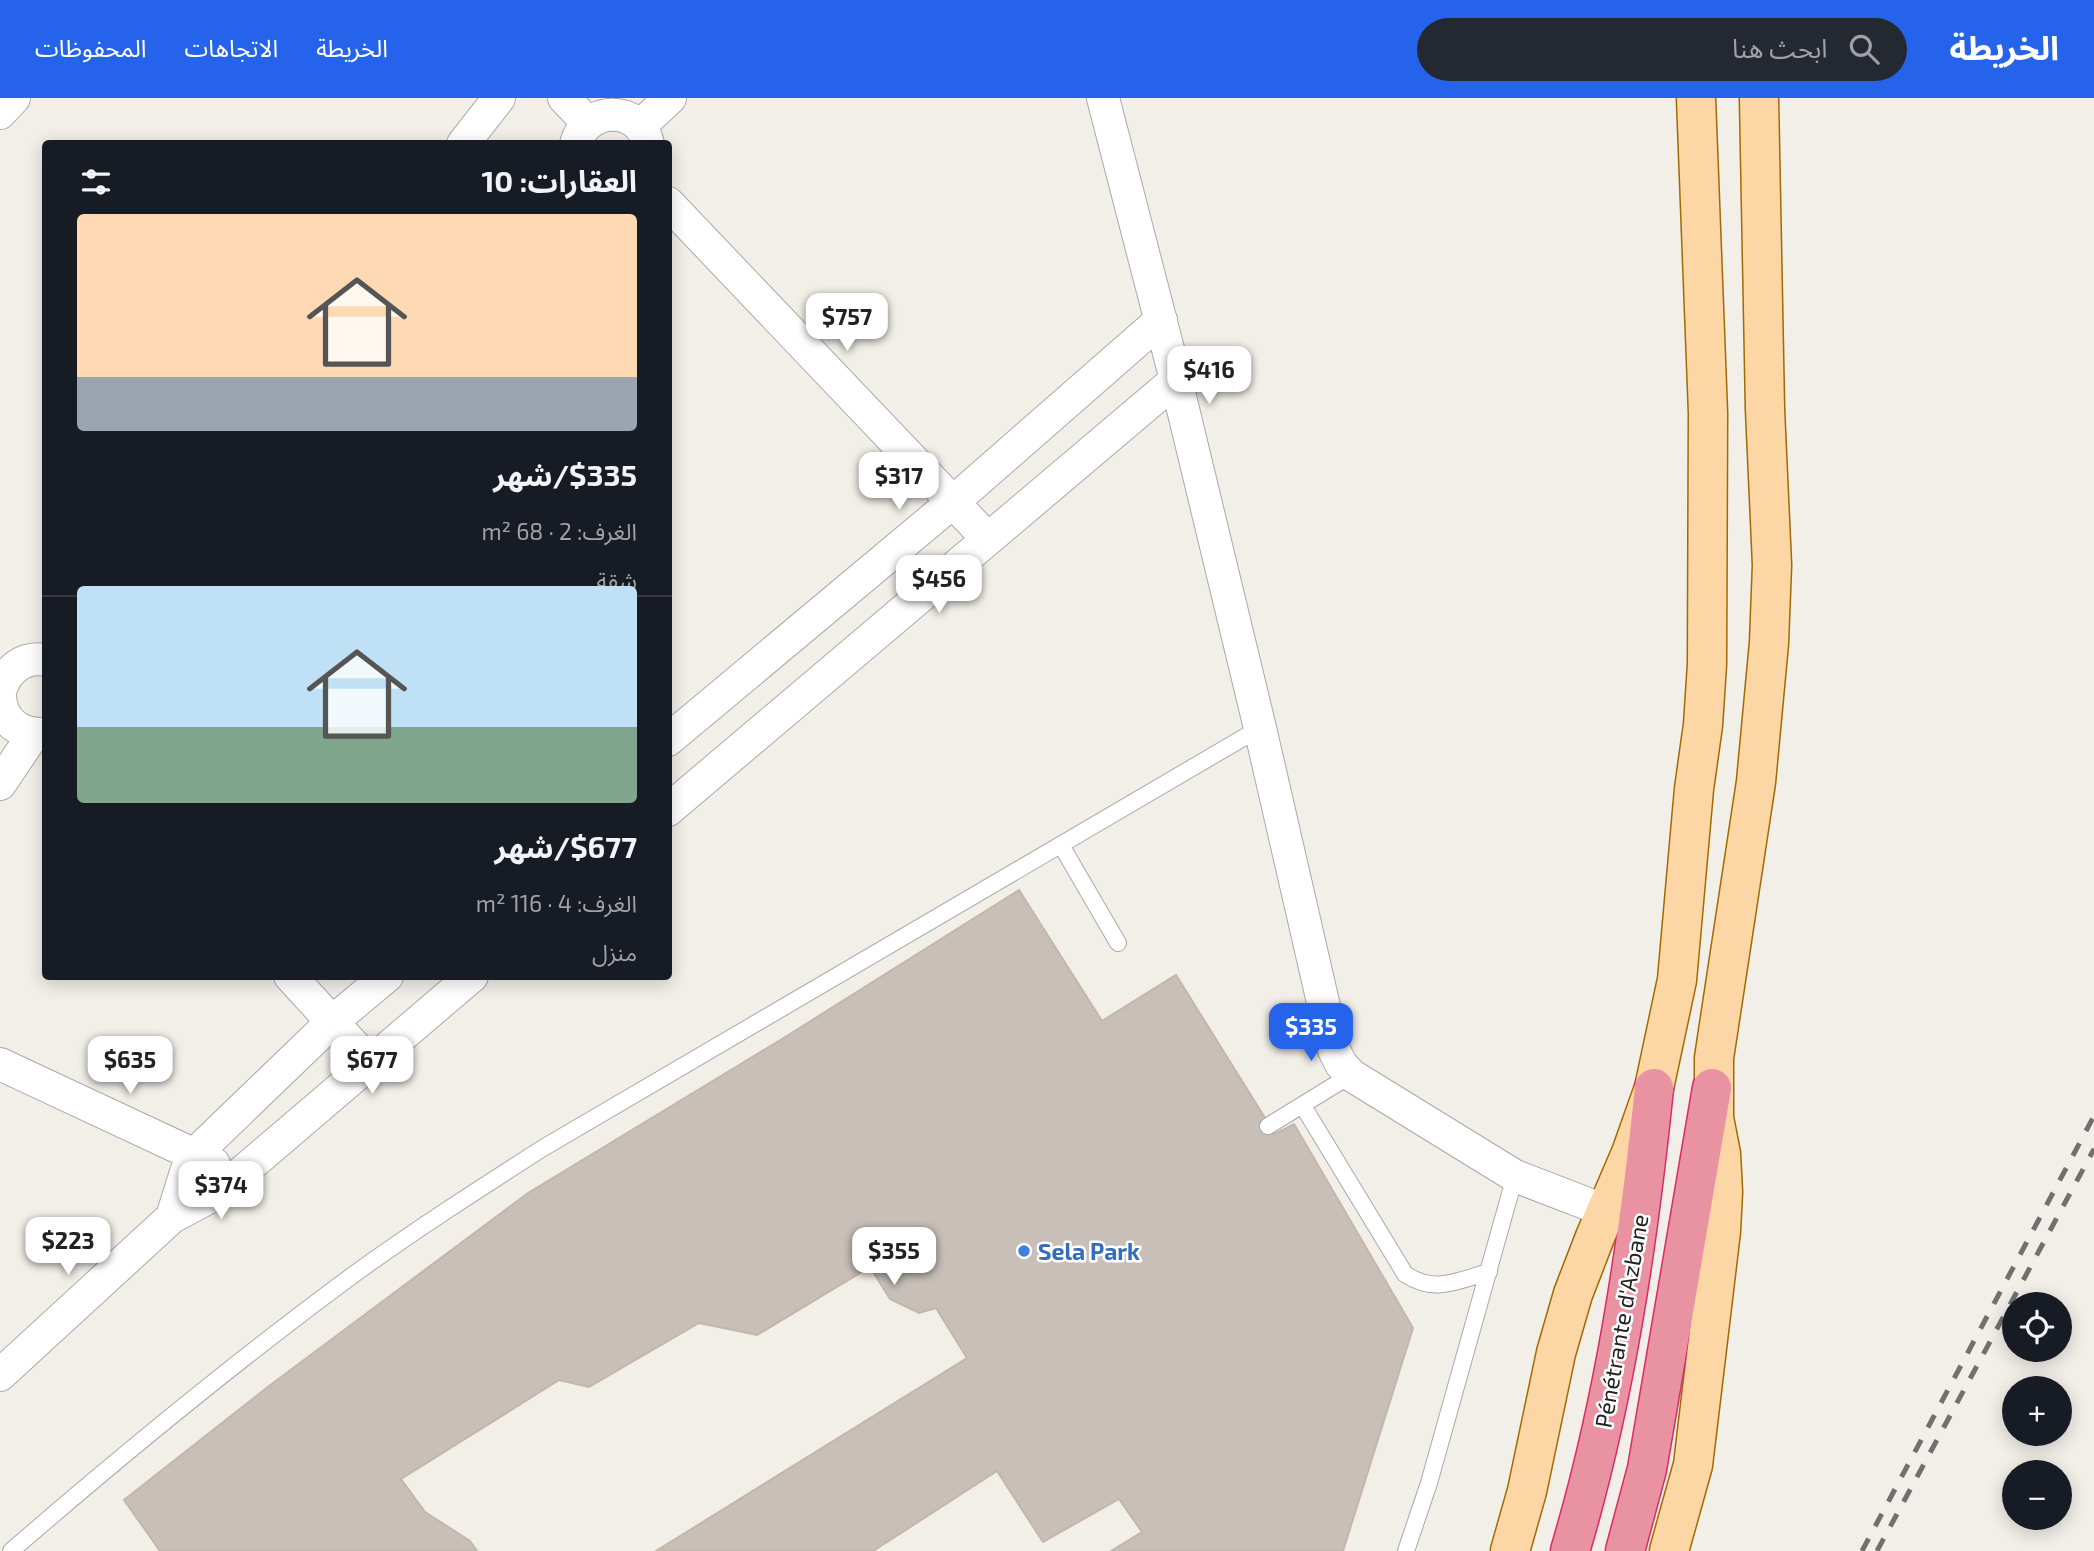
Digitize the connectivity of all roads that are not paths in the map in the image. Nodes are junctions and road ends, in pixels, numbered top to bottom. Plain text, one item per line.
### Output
1 (14, 98) edge
2 (499, 98) edge
3 (564, 98) edge
4 (670, 98) edge
5 (1103, 98) edge
6 (1696, 98) edge
7 (1759, 98) edge
8 (0, 113) edge
9 (582, 133) edge
10 (644, 135) edge
11 (466, 140) edge
12 (672, 214) edge
13 (679, 234) edge
14 (1161, 320) junction
15 (1175, 380) junction
16 (953, 502) junction
17 (988, 539) junction
18 (0, 697) edge
19 (1260, 729) junction
20 (39, 734) edge
21 (672, 737) edge
22 (0, 784) edge
23 (672, 807) edge
24 (1061, 845) junction
25 (1118, 943) dead end
26 (294, 980) edge
27 (382, 980) edge
28 (467, 980) edge
29 (332, 1022) junction
30 (370, 1063) junction
31 (0, 1064) edge
32 (1351, 1075) junction
33 (1654, 1088) junction
34 (1712, 1088) junction
35 (1303, 1106) junction
36 (1268, 1126) dead end
37 (195, 1154) junction
38 (238, 1175) junction
39 (1515, 1176) junction
40 (1605, 1210) junction
41 (172, 1217) junction
42 (1489, 1272) junction
43 (0, 1375) edge
44 (11, 1551) edge
45 (1406, 1551) edge
46 (1510, 1551) edge
47 (1570, 1551) edge
48 (1625, 1551) edge
49 (1670, 1551) edge

1 - 8 street
2 - 11 street
3 - 9 street
4 - 10 street
5 - 14 street
6 - 33 main road
7 - 34 main road
9 - 10 street
12 - 13 street
13 - 16 street
14 - 15 street
14 - 16 street
15 - 17 street
15 - 19 street
16 - 17 street
16 - 21 street
17 - 23 street
18 - 20 street
19 - 24 lane
19 - 32 street
20 - 22 street
24 - 25 lane
24 - 44 lane
26 - 29 street
27 - 29 street
28 - 30 street
29 - 30 street
29 - 37 street
30 - 38 street
31 - 37 street
32 - 35 lane
32 - 39 street
33 - 40 main road
33 - 47 highway, Pénétrante d'Azbane
34 - 48 highway
34 - 49 main road
35 - 36 lane
35 - 42 lane
37 - 38 street
37 - 41 street
38 - 41 street
39 - 40 street
39 - 42 lane
40 - 46 main road
41 - 43 street
42 - 45 lane

